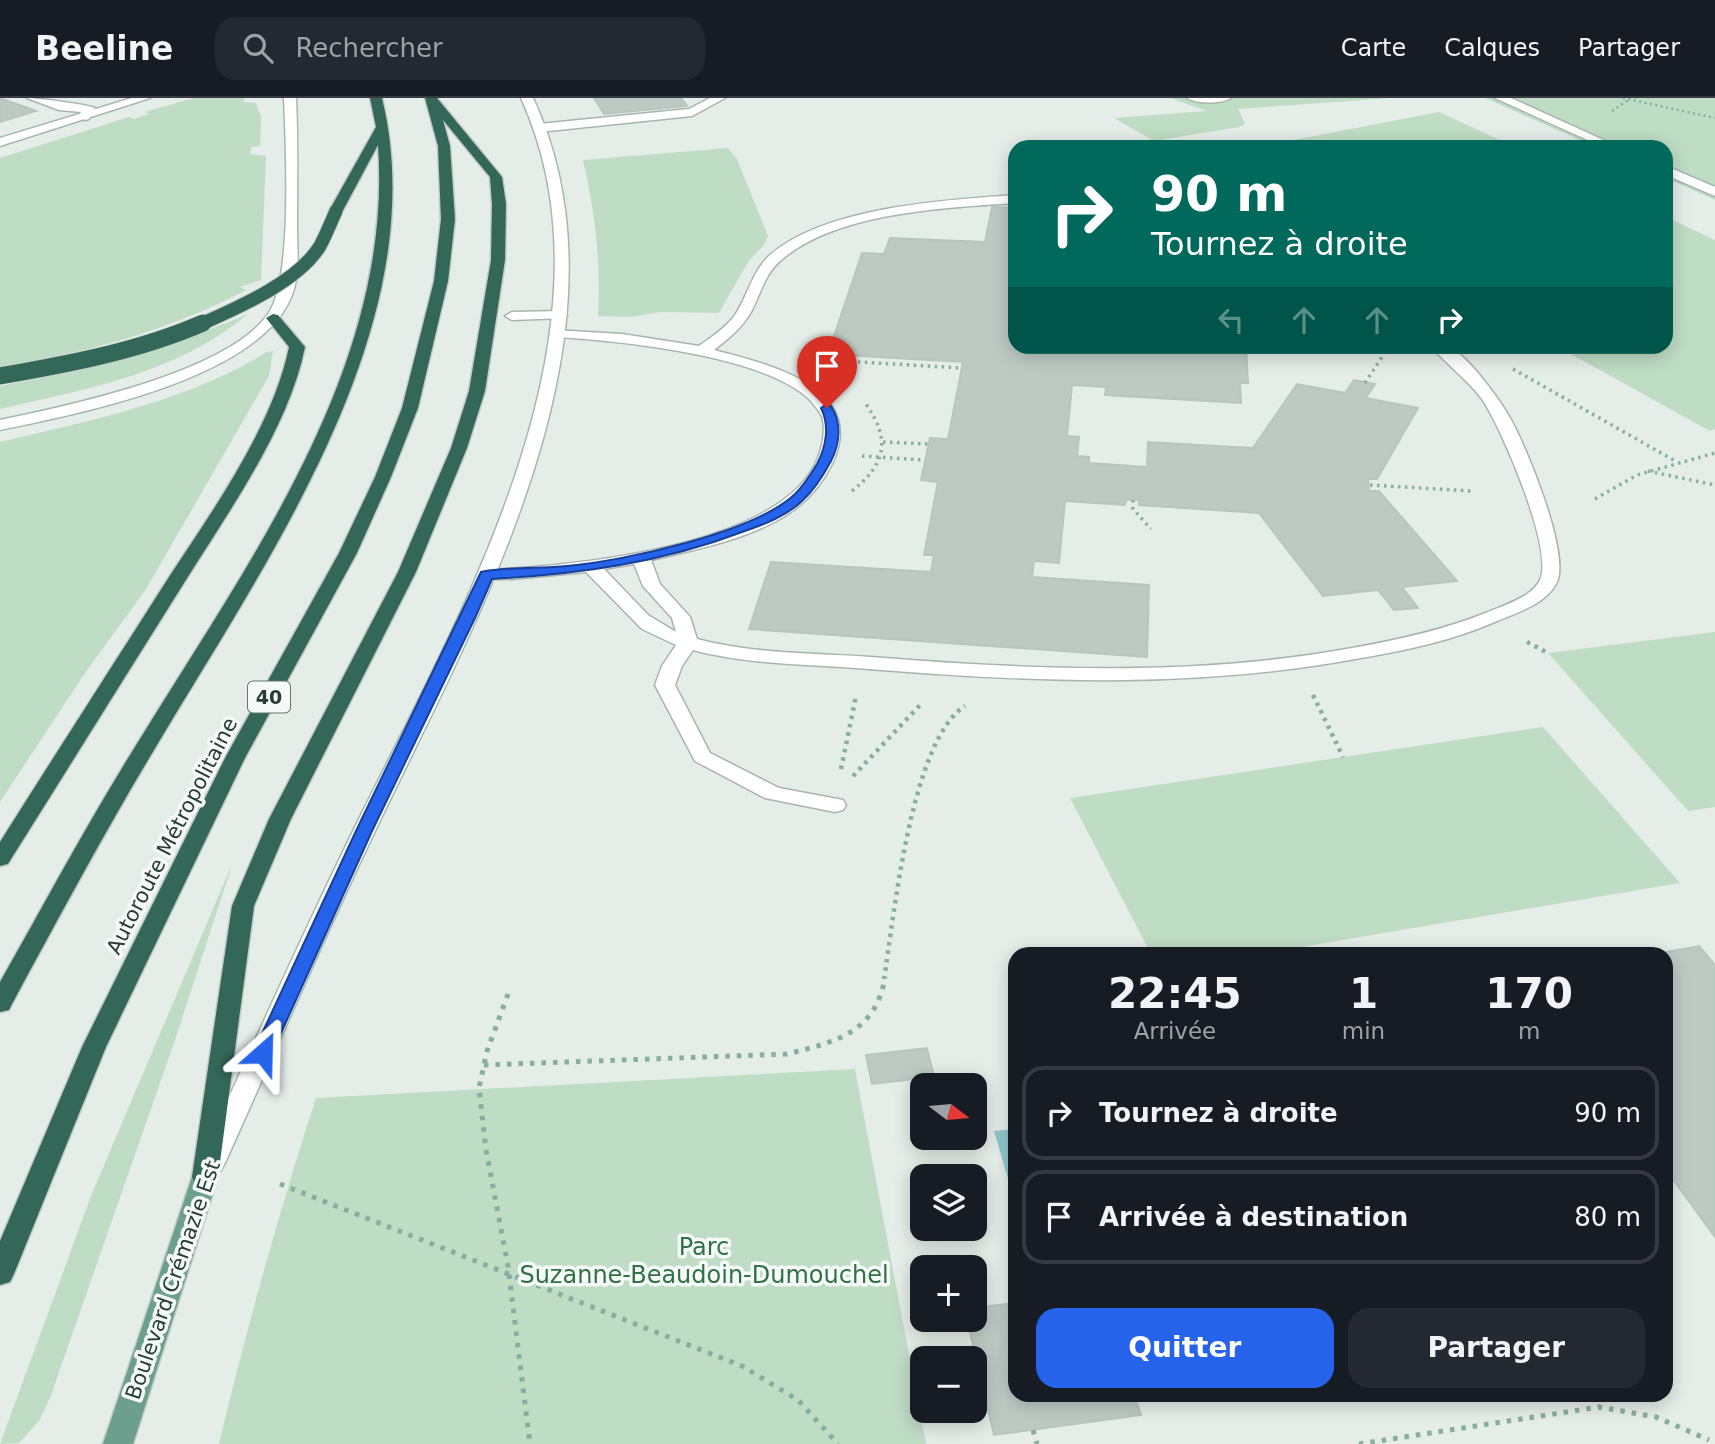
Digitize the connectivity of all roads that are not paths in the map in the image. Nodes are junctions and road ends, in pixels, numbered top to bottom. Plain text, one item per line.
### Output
1 (33, 98) edge
2 (144, 98) edge
3 (290, 98) edge
4 (376, 98) edge
5 (432, 98) edge
6 (527, 98) edge
7 (719, 98) edge
8 (1193, 98) edge
9 (1225, 98) edge
10 (1501, 98) edge
11 (85, 116) junction
12 (382, 127) junction
13 (539, 128) junction
14 (1597, 140) edge
15 (0, 142) edge
16 (1673, 173) edge
17 (1715, 192) edge
18 (1008, 200) edge
19 (512, 316) dead end
20 (272, 318) junction
21 (559, 324) junction
22 (703, 351) junction
23 (1447, 354) edge
24 (0, 376) edge
25 (0, 425) edge
26 (640, 558) junction
27 (592, 568) junction
28 (486, 575) junction
29 (688, 642) junction
30 (835, 805) dead end
31 (0, 859) edge
32 (0, 1004) edge
33 (205, 1177) junction
34 (0, 1274) edge
35 (118, 1444) edge

1 - 11 main road
2 - 11 main road
3 - 20 main road
4 - 12 highway
5 - 33 highway
5 - 34 highway, Autoroute Métropolitaine / 40
6 - 13 main road, Boulevard Crémazie Est
7 - 13 main road
8 - 9 main road
10 - 14 main road
11 - 15 main road
12 - 24 highway, bridge
12 - 32 highway
13 - 21 main road, Boulevard Crémazie Est
16 - 17 main road
18 - 22 main road
19 - 21 main road
20 - 25 main road
20 - 31 highway
21 - 22 main road
21 - 28 main road, Boulevard Crémazie Est
22 - 26 main road
23 - 29 main road
26 - 27 main road
26 - 29 main road
27 - 28 main road
27 - 29 main road
28 - 33 main road, Boulevard Crémazie Est
29 - 30 main road
33 - 35 main road, Boulevard Crémazie Est

